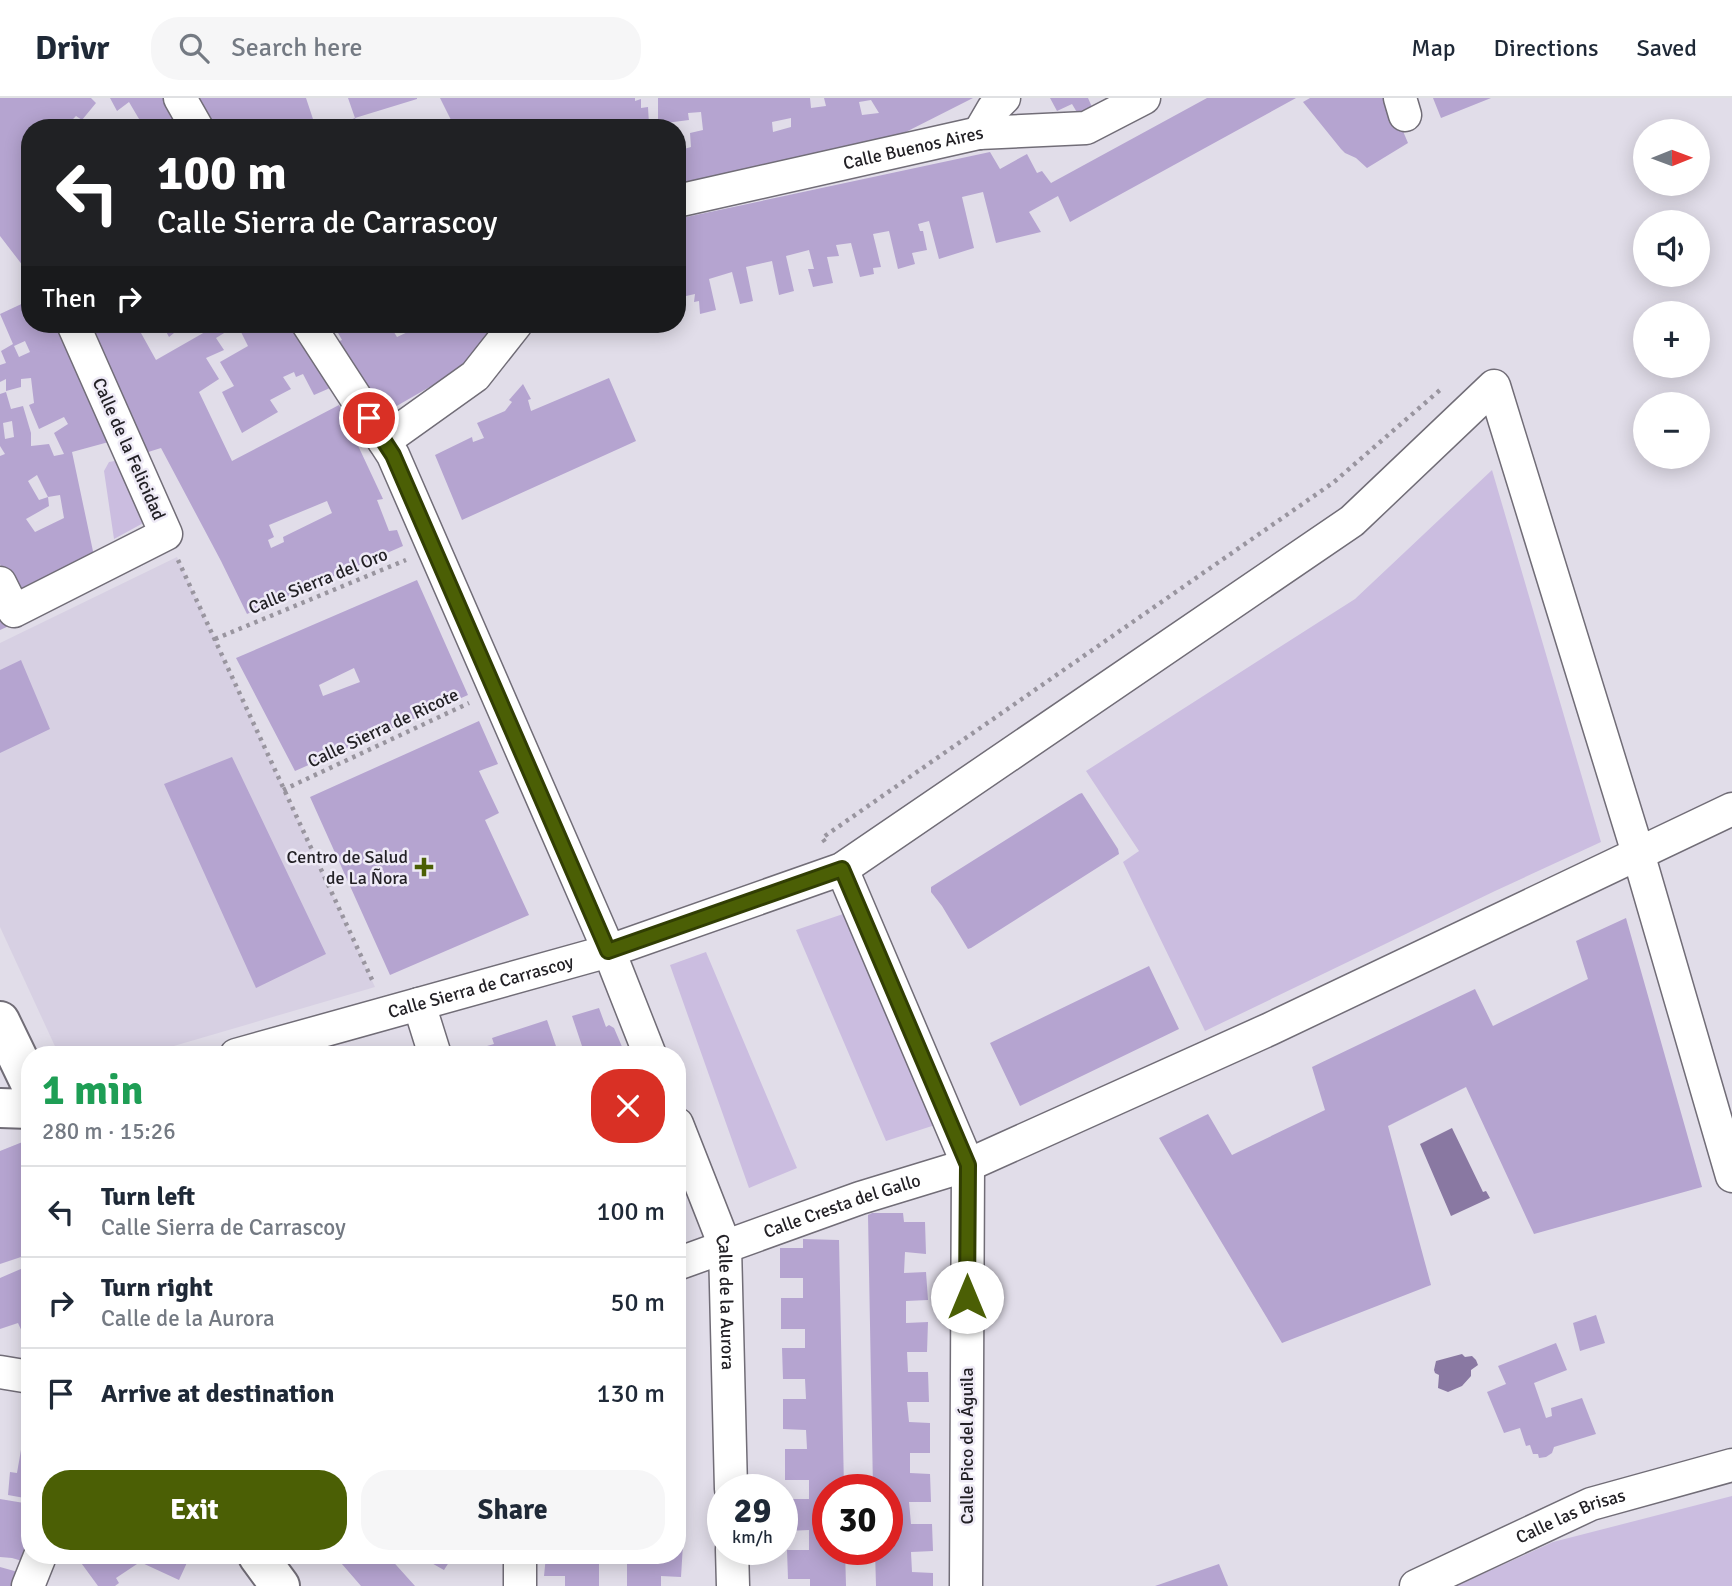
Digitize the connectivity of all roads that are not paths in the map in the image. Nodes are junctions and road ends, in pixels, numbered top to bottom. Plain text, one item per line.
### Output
1 (180, 98) edge
2 (1004, 98) edge
3 (1144, 98) edge
4 (192, 119) edge
5 (979, 134) junction
6 (686, 199) edge
7 (77, 333) edge
8 (314, 333) edge
9 (509, 333) edge
10 (384, 441) junction
11 (0, 583) edge
12 (1732, 809) edge
13 (1638, 853) junction
14 (842, 869) junction
15 (608, 951) junction
16 (419, 1004) junction
17 (0, 1021) edge
18 (269, 1046) edge
19 (432, 1046) edge
20 (646, 1046) edge
21 (21, 1064) edge
22 (0, 1108) edge
23 (21, 1109) edge
24 (686, 1147) edge
25 (968, 1165) junction
26 (1732, 1176) edge
27 (725, 1246) junction
28 (686, 1261) edge
29 (0, 1373) edge
30 (21, 1376) edge
31 (1732, 1465) edge
32 (731, 1474) edge
33 (37, 1564) edge
34 (264, 1564) edge
35 (520, 1564) edge
36 (733, 1565) edge
37 (28, 1586) edge
38 (280, 1586) edge
39 (520, 1586) edge
40 (733, 1586) edge
41 (966, 1586) edge
42 (1416, 1586) edge

1 - 4 street
2 - 5 street
3 - 5 street, Calle Buenos Aires
5 - 6 street, Calle Buenos Aires
7 - 11 street, Calle de la Felicidad
8 - 10 street
9 - 10 street
10 - 15 street
12 - 13 street, Calle Cresta del Gallo
13 - 14 street, Calle Sierra de Carrascoy
13 - 25 street, Calle Cresta del Gallo
13 - 26 street
14 - 15 street, Calle Sierra de Carrascoy
14 - 25 street, Calle Pico del Águila
15 - 16 street, Calle Sierra de Carrascoy
15 - 20 street
16 - 18 street, Calle Sierra de Carrascoy
16 - 19 street
17 - 21 street
22 - 23 street
24 - 27 street, Calle de la Aurora
25 - 27 street, Calle Cresta del Gallo
25 - 41 street, Calle Pico del Águila
27 - 28 street, Calle Cresta del Gallo
27 - 32 street, Calle de la Aurora
29 - 30 street
31 - 42 street, Calle las Brisas
33 - 37 street
34 - 38 street
35 - 39 street
36 - 40 street

